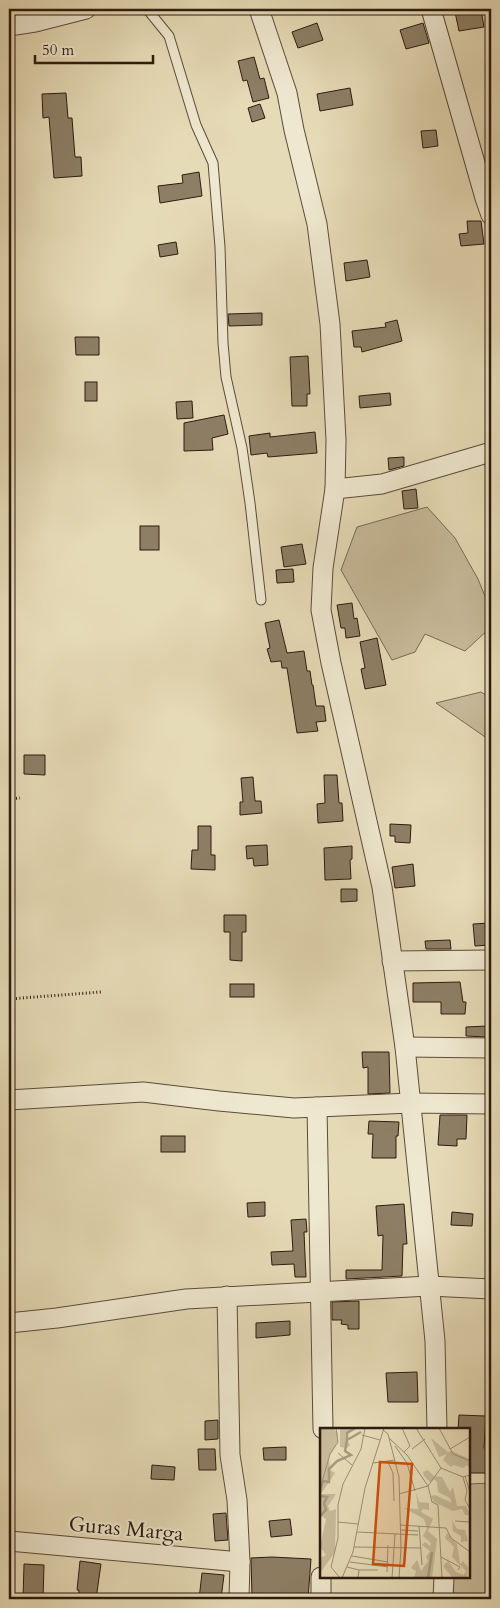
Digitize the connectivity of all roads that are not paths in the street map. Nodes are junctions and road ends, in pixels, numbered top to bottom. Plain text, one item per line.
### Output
1 (86, 9) edge
2 (147, 9) edge
3 (259, 9) edge
4 (431, 9) edge
5 (9, 26) edge
6 (491, 215) edge
7 (491, 452) edge
8 (335, 489) junction
9 (262, 600) dead end
10 (491, 960) edge
11 (392, 961) junction
12 (405, 1047) junction
13 (491, 1048) edge
14 (9, 1100) edge
15 (411, 1103) junction
16 (491, 1104) edge
17 (317, 1107) junction
18 (430, 1286) junction
19 (491, 1289) edge
20 (320, 1291) junction
21 (227, 1296) junction
22 (9, 1323) edge
23 (323, 1428) edge
24 (437, 1428) edge
25 (9, 1541) edge
26 (240, 1562) junction
27 (322, 1578) edge
28 (444, 1578) edge
29 (239, 1599) edge
30 (321, 1599) edge
31 (443, 1599) edge

1 - 5 street
2 - 9 lane
3 - 8 street
4 - 6 street
7 - 8 street
8 - 11 street
10 - 11 street
11 - 12 street
12 - 13 street
12 - 15 street
14 - 17 street
15 - 16 street
15 - 17 street
15 - 18 street
17 - 20 street
18 - 19 street
18 - 20 street
18 - 24 street
20 - 21 street
20 - 23 street
21 - 22 street
21 - 26 street
25 - 26 street, Guras Marga
26 - 29 street
27 - 30 street
28 - 31 street

